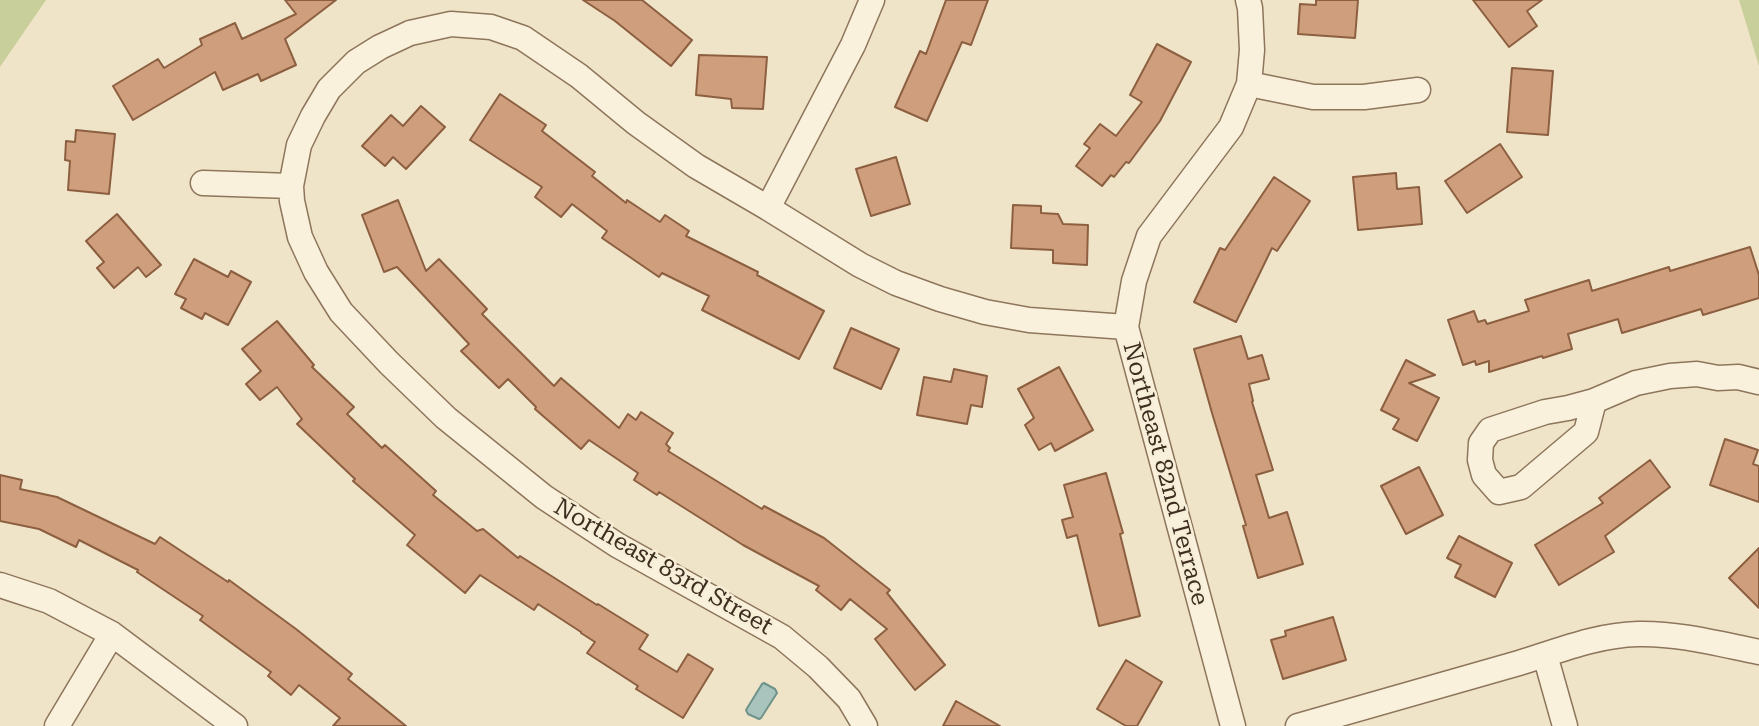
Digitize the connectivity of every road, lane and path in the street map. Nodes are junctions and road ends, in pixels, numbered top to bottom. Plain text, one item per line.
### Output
1 (873, 0) edge
2 (1248, 0) edge
3 (1249, 83) junction
4 (1418, 90) dead end
5 (203, 183) dead end
6 (291, 186) junction
7 (768, 208) junction
8 (1126, 327) junction
9 (1759, 382) edge
10 (1594, 401) junction
11 (0, 585) edge
12 (112, 634) junction
13 (1759, 652) edge
14 (1545, 655) junction
15 (57, 726) edge
16 (235, 726) edge
17 (865, 726) edge
18 (1233, 726) edge
19 (1298, 726) edge
20 (1565, 726) edge

1 - 7 street
2 - 3 street, Northeast 82nd Terrace
3 - 4 street
3 - 8 street, Northeast 82nd Terrace
5 - 6 street
6 - 7 street, Northeast 83rd Street
6 - 17 street, Northeast 83rd Street
7 - 8 street, Northeast 83rd Street
8 - 18 street, Northeast 82nd Terrace
9 - 10 street
10 - 10 street
11 - 12 street
12 - 15 street
12 - 16 street
13 - 14 street
14 - 19 street
14 - 20 street

